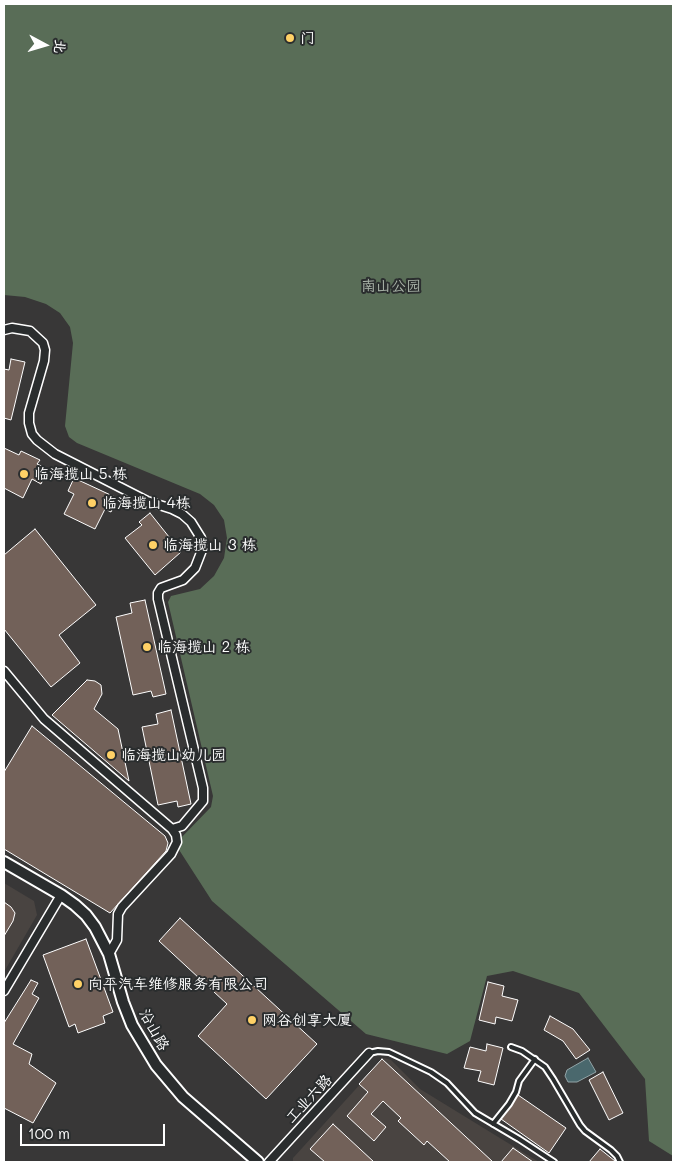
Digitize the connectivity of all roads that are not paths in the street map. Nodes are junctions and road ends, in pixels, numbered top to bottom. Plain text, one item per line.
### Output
1 (4, 330) edge
2 (4, 672) edge
3 (172, 829) junction
4 (4, 862) edge
5 (61, 895) junction
6 (109, 954) junction
7 (4, 991) edge
8 (511, 1047) dead end
9 (369, 1053) joint
10 (535, 1059) junction
11 (493, 1124) junction
12 (258, 1162) edge
13 (269, 1162) edge
14 (554, 1162) edge
15 (620, 1162) edge

1 - 3 street
2 - 3 street
3 - 6 street
4 - 5 street, 沿山路
5 - 6 street, 沿山路
5 - 7 street
6 - 12 street, 沿山路
8 - 10 lane
9 - 11 lane
9 - 13 street, 工业六路
10 - 11 lane
10 - 15 lane
11 - 14 lane

